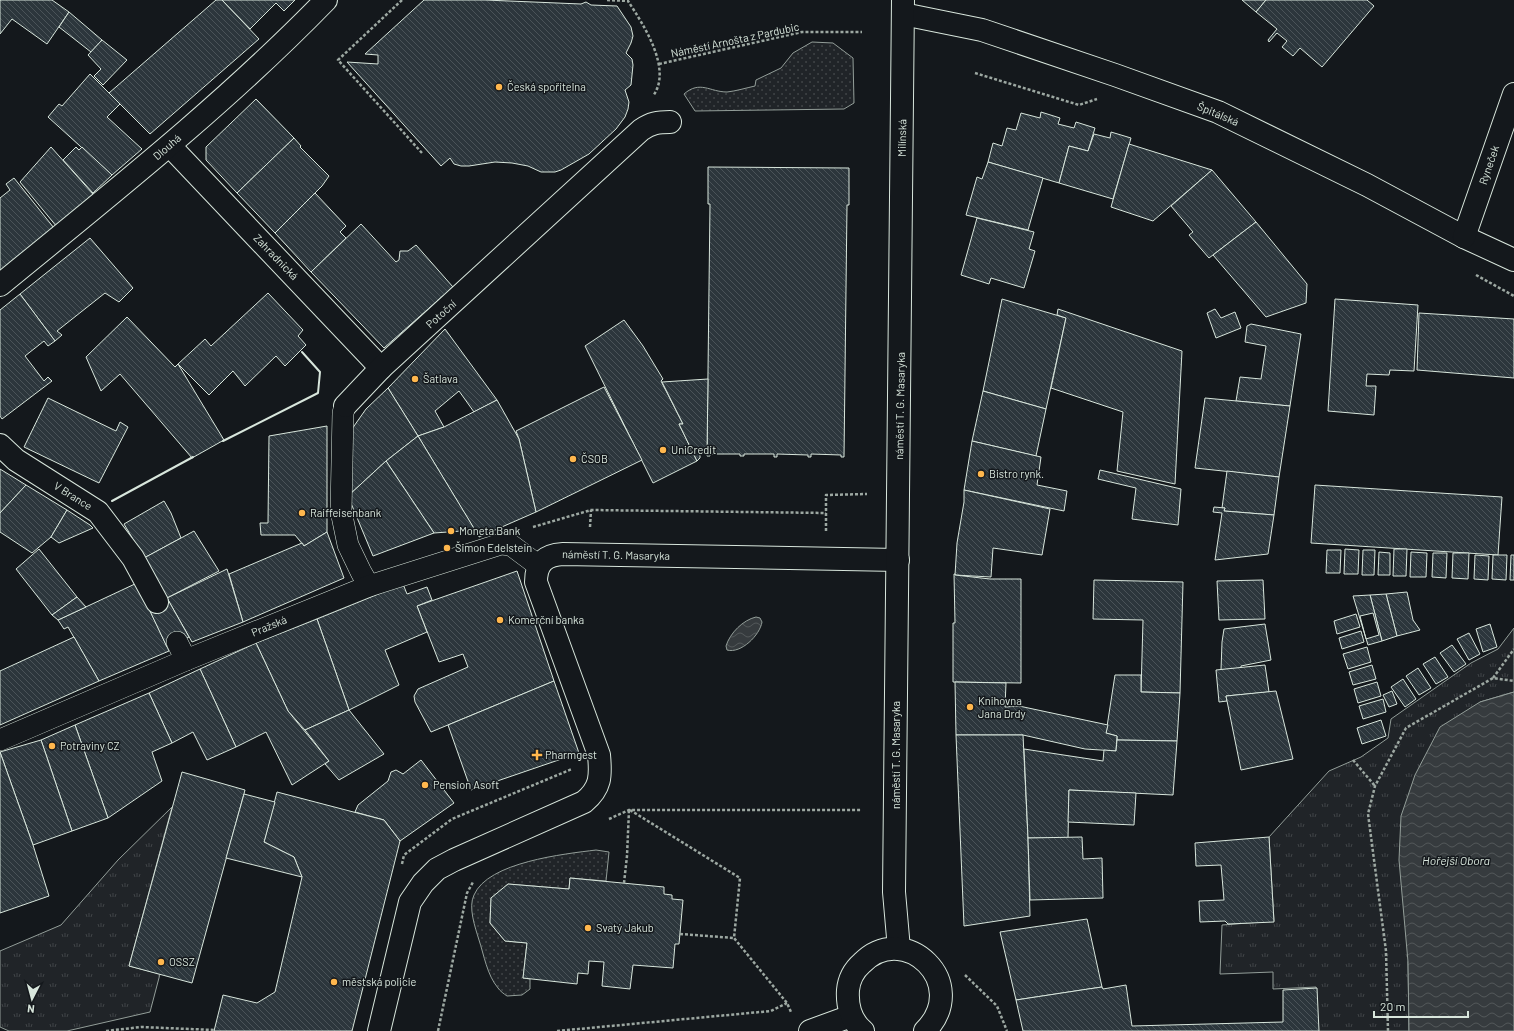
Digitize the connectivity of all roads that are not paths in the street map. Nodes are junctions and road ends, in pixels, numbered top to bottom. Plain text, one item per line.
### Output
1 (326, 0) edge
2 (903, 7) edge
3 (1514, 94) edge
4 (670, 122) dead end
5 (170, 146) junction
6 (1464, 237) junction
7 (1514, 260) edge
8 (901, 277) joint
9 (0, 285) edge
10 (381, 368) junction
11 (346, 406) joint
12 (0, 445) edge
13 (898, 560) junction
14 (539, 566) junction
15 (365, 579) junction
16 (157, 602) dead end
17 (0, 740) edge
18 (899, 949) junction
19 (857, 1023) edge
20 (379, 1031) edge
21 (810, 1031) edge
22 (925, 1031) edge

1 - 5 street, Dlouhá
2 - 6 street, Špitálská
2 - 8 street, Milínská
3 - 6 street, Ryneček
4 - 10 street, Potoční
5 - 9 street, Dlouhá
5 - 10 street, Zahradnická
6 - 7 street, Špitálská
8 - 13 street, náměstí T. G. Masaryka
10 - 11 street, Potoční
11 - 15 street, Potoční
12 - 16 street, V Brance
13 - 14 street, náměstí T. G. Masaryka
13 - 18 street, náměstí T. G. Masaryka
14 - 15 street, Pražská
14 - 20 street
15 - 17 street, Pražská
18 - 19 street
18 - 22 street
19 - 21 street

